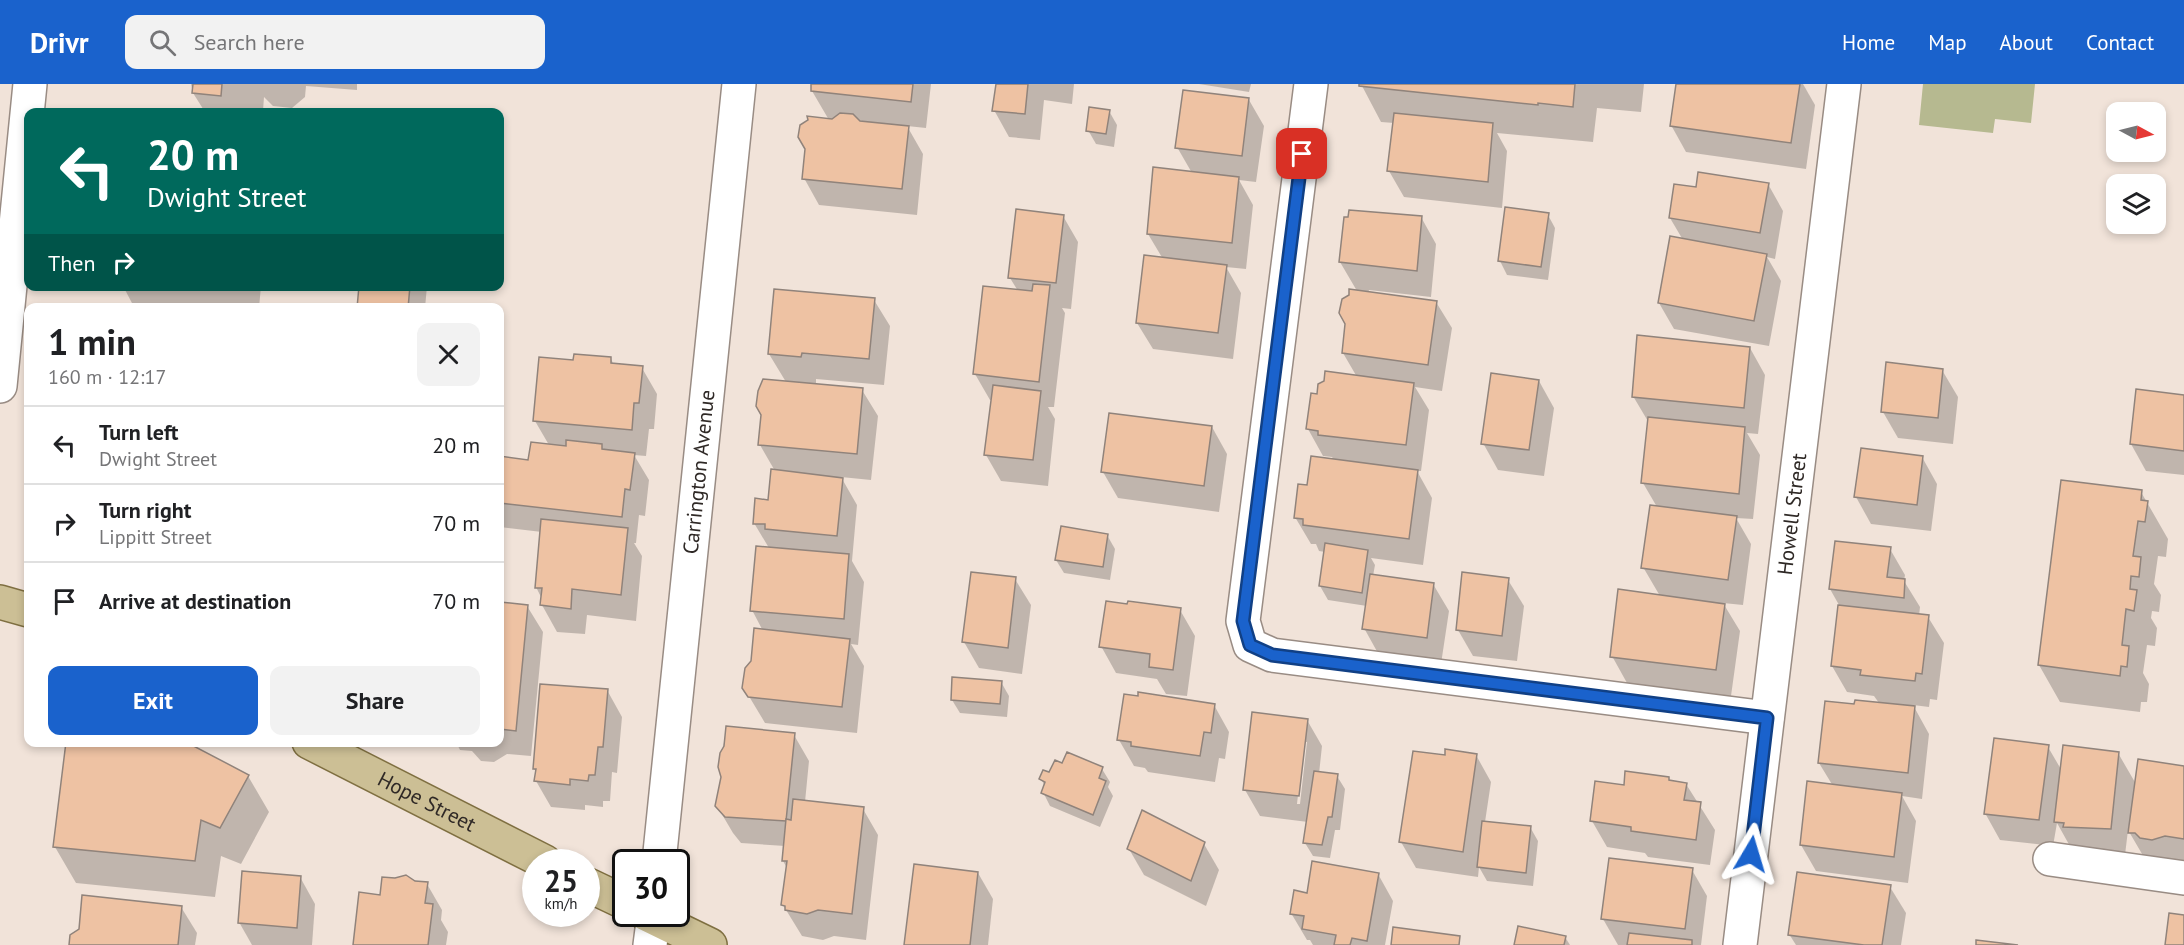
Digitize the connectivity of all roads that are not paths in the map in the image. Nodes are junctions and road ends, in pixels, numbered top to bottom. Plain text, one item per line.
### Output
1 (30, 84) edge
2 (739, 84) edge
3 (1311, 84) edge
4 (1844, 84) edge
5 (28, 108) edge
6 (24, 144) edge
7 (0, 386) edge
8 (0, 602) edge
9 (24, 609) edge
10 (1767, 718) junction
11 (319, 747) edge
12 (660, 849) edge
13 (522, 850) edge
14 (2050, 859) dead end
15 (2184, 878) edge
16 (665, 927) edge
17 (710, 945) edge
18 (1740, 945) edge

1 - 5 street
2 - 12 street, Carrington Avenue
3 - 10 street
4 - 10 street, Howell Street
6 - 7 street
8 - 9 main road
10 - 18 street, Howell Street
11 - 13 main road, Hope Street
14 - 15 street
16 - 17 main road

